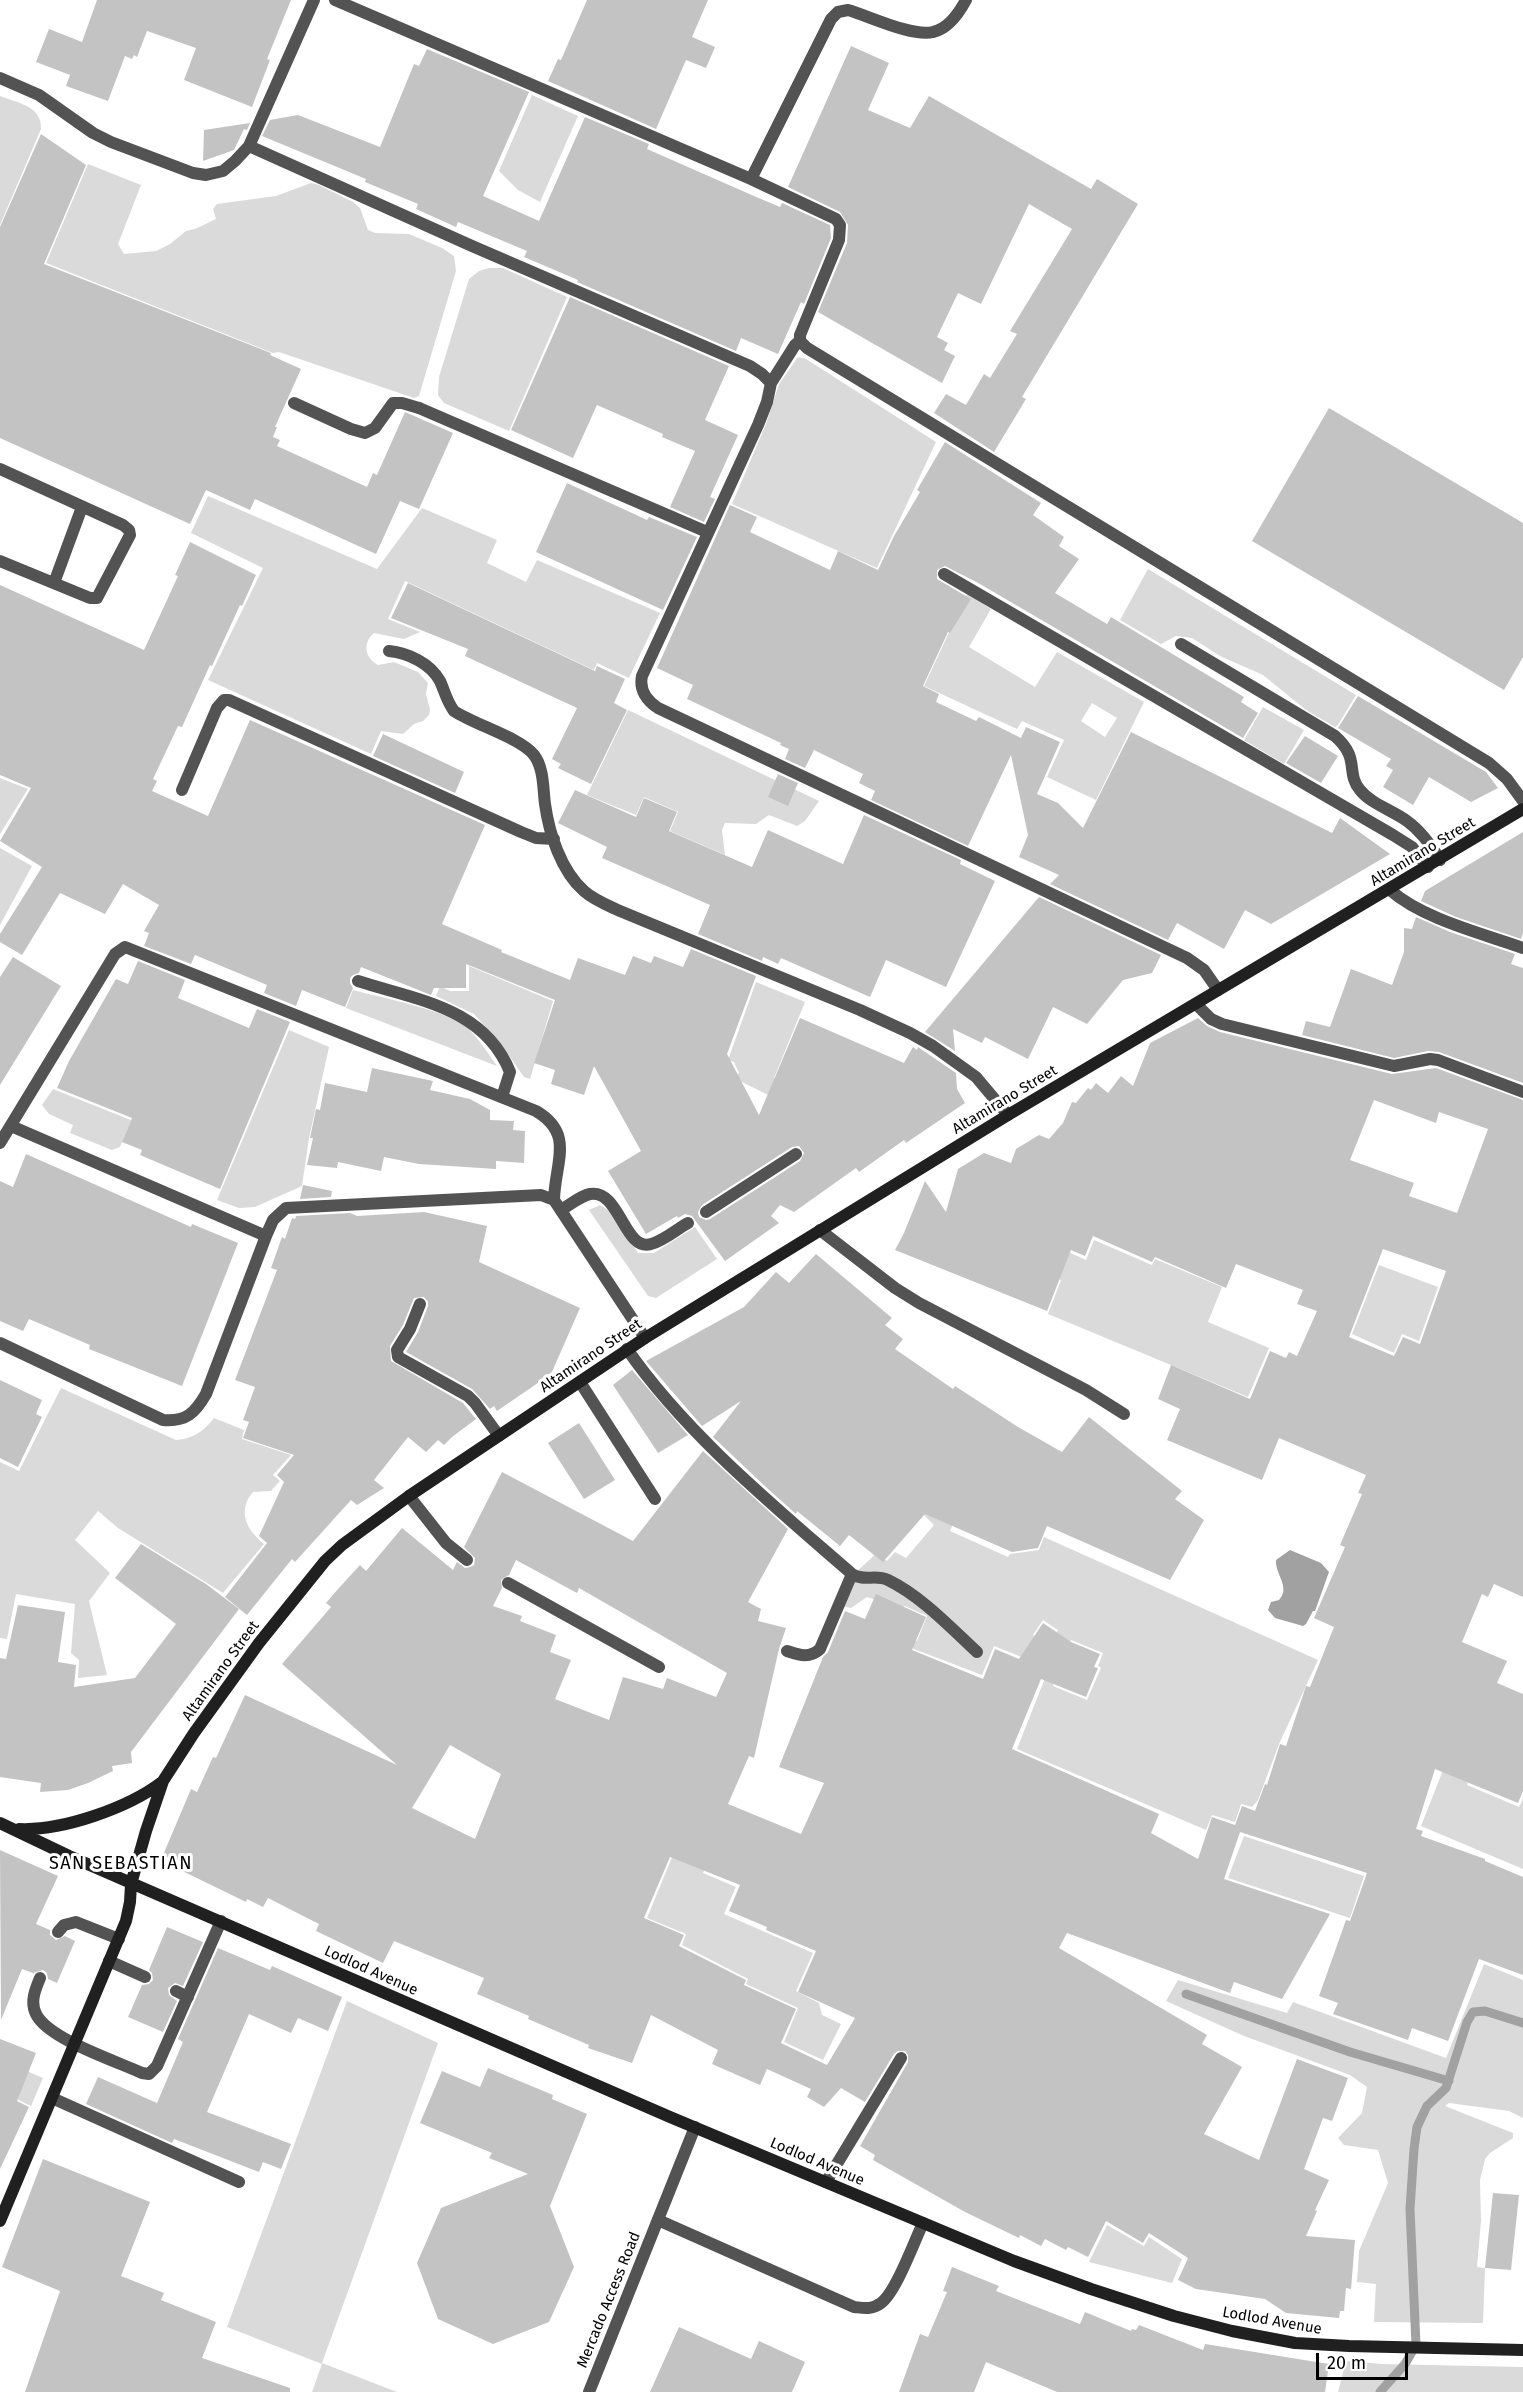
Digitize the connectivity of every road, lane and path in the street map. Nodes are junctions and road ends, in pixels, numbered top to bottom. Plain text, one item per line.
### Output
1 (314, 0) edge
2 (335, 0) edge
3 (966, 0) edge
4 (0, 78) edge
5 (249, 146) junction
6 (751, 179) junction
7 (800, 341) junction
8 (771, 383) junction
9 (294, 403) dead end
10 (0, 469) edge
11 (82, 507) junction
12 (707, 532) junction
13 (0, 561) edge
14 (944, 574) dead end
15 (54, 584) junction
16 (1181, 644) dead end
17 (388, 651) dead end
18 (182, 790) dead end
19 (1523, 801) edge
20 (1523, 809) edge
21 (554, 839) junction
22 (1440, 860) junction
23 (1428, 867) junction
24 (1390, 890) junction
25 (1523, 948) edge
26 (358, 981) dead end
27 (1218, 990) junction
28 (1196, 1004) junction
29 (1523, 1092) edge
30 (502, 1097) junction
31 (1008, 1115) junction
32 (11, 1126) junction
33 (0, 1143) edge
34 (796, 1154) dead end
35 (558, 1205) junction
36 (706, 1212) dead end
37 (687, 1223) dead end
38 (820, 1230) junction
39 (266, 1236) junction
40 (420, 1304) dead end
41 (645, 1338) junction
42 (0, 1343) edge
43 (627, 1349) junction
44 (580, 1382) junction
45 (1124, 1414) dead end
46 (500, 1436) junction
47 (410, 1496) junction
48 (654, 1499) dead end
49 (468, 1560) dead end
50 (852, 1574) junction
51 (508, 1582) dead end
52 (787, 1651) dead end
53 (977, 1652) dead end
54 (659, 1667) dead end
55 (163, 1781) junction
56 (3, 1825) edge
57 (132, 1882) junction
58 (221, 1921) junction
59 (58, 1932) dead end
60 (119, 1939) junction
61 (109, 1961) junction
62 (145, 1977) dead end
63 (40, 1978) dead end
64 (75, 2044) junction
65 (901, 2058) dead end
66 (52, 2098) junction
67 (695, 2127) junction
68 (239, 2182) dead end
69 (826, 2182) junction
70 (658, 2220) junction
71 (0, 2221) edge
72 (923, 2223) junction
73 (1523, 2350) edge
74 (589, 2392) edge

1 - 5 street
2 - 6 street
3 - 6 street
4 - 5 street
5 - 8 street
6 - 7 street
7 - 8 street
7 - 19 street
8 - 12 street
9 - 12 street
10 - 11 street
11 - 15 street
11 - 15 street
12 - 27 street
13 - 15 street
14 - 23 street
16 - 22 street
17 - 21 street
18 - 21 street
20 - 22 main road, Altamirano Street
21 - 31 street
22 - 23 main road, Altamirano Street
23 - 24 main road, Altamirano Street
24 - 25 street
24 - 27 main road, Altamirano Street
26 - 30 street
27 - 28 main road, Altamirano Street
28 - 29 street
28 - 31 main road, Altamirano Street
30 - 32 street
30 - 35 street
31 - 38 main road, Altamirano Street
32 - 33 street
32 - 39 street
34 - 36 street
35 - 37 street
35 - 39 street
35 - 41 street
38 - 41 main road, Altamirano Street
38 - 45 street
39 - 42 street
40 - 46 street
41 - 43 main road, Altamirano Street
43 - 44 main road, Altamirano Street
43 - 50 street
44 - 46 main road, Altamirano Street
44 - 48 street
46 - 47 main road, Altamirano Street
47 - 49 street
47 - 55 main road, Altamirano Street
50 - 52 street
50 - 53 street
51 - 54 street
55 - 56 main road
55 - 57 main road, Altamirano Street
56 - 57 main road, Lodlod Avenue
57 - 58 main road, Lodlod Avenue
57 - 60 main road, Altamirano Street
58 - 64 street
58 - 67 main road, Lodlod Avenue
59 - 60 street
60 - 61 main road, Altamirano Street
61 - 62 street
61 - 64 main road, Altamirano Street
63 - 64 street
64 - 66 main road, Altamirano Street
65 - 69 street
66 - 68 street
66 - 71 main road, Altamirano Street
67 - 69 main road, Lodlod Avenue
67 - 70 street, Mercado Access Road
69 - 72 main road, Lodlod Avenue
70 - 72 street
70 - 74 street, Mercado Access Road
72 - 73 main road, Lodlod Avenue

